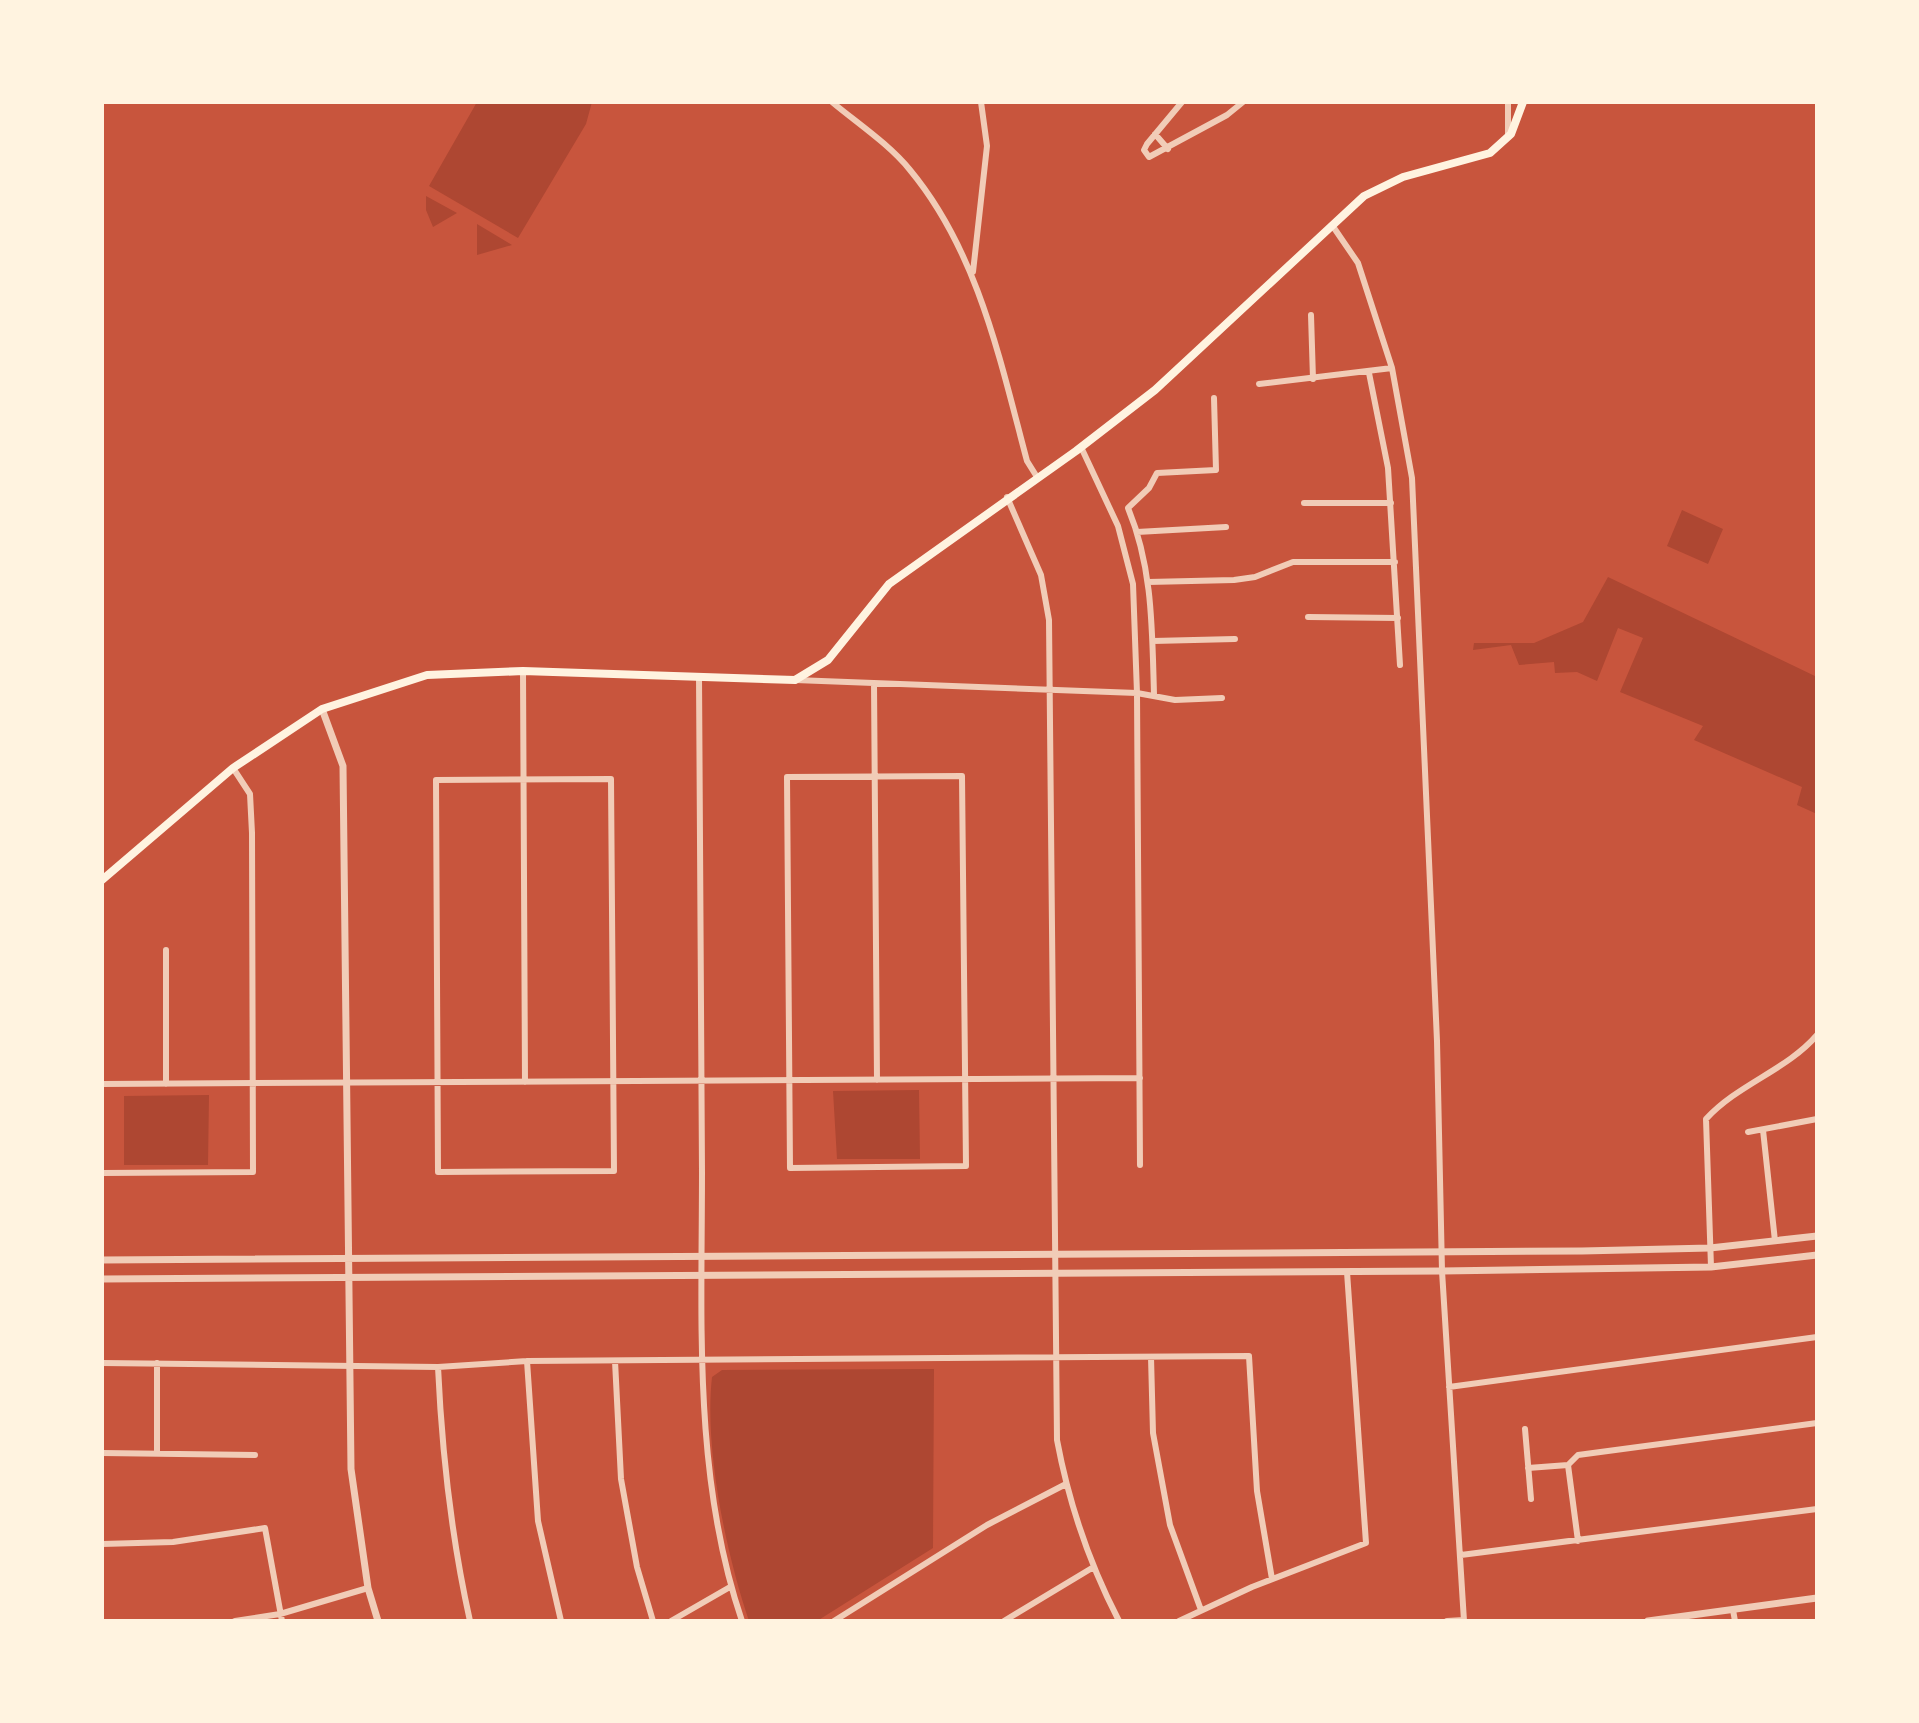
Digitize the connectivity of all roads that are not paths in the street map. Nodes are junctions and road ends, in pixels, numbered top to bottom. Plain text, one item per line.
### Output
1 (832, 102) edge
2 (981, 102) edge
3 (1182, 102) edge
4 (1243, 102) edge
5 (1508, 102) edge
6 (1523, 102) edge
7 (1155, 134) junction
8 (1508, 137) junction
9 (1168, 149) junction
10 (1332, 225) junction
11 (973, 275) junction
12 (1311, 315) dead end
13 (1392, 368) junction
14 (1369, 373) junction
15 (1313, 379) junction
16 (1259, 384) dead end
17 (1214, 398) dead end
18 (1081, 447) junction
19 (1037, 477) junction
20 (1007, 497) junction
21 (1304, 503) dead end
22 (1391, 503) junction
23 (1226, 527) dead end
24 (1137, 532) junction
25 (1395, 562) junction
26 (1148, 582) junction
27 (1308, 617) dead end
28 (1398, 618) junction
29 (1235, 639) dead end
30 (1153, 641) junction
31 (1400, 665) dead end
32 (523, 671) junction
33 (699, 676) junction
34 (795, 680) junction
35 (874, 683) junction
36 (1050, 689) junction
37 (1137, 693) junction
38 (1154, 694) junction
39 (1222, 698) dead end
40 (322, 709) junction
41 (233, 768) junction
42 (874, 777) junction
43 (523, 779) junction
44 (102, 880) edge
45 (166, 950) dead end
46 (1817, 1035) edge
47 (1052, 1078) junction
48 (1140, 1078) junction
49 (964, 1079) junction
50 (701, 1080) junction
51 (789, 1080) junction
52 (877, 1080) junction
53 (613, 1081) junction
54 (438, 1082) junction
55 (525, 1082) junction
56 (254, 1083) junction
57 (346, 1083) junction
58 (102, 1084) edge
59 (166, 1084) junction
60 (1817, 1119) edge
61 (1763, 1130) junction
62 (1748, 1132) dead end
63 (1140, 1165) dead end
64 (102, 1173) edge
65 (1816, 1236) edge
66 (1775, 1241) junction
67 (1817, 1246) edge
68 (1710, 1248) junction
69 (1441, 1251) junction
70 (1054, 1253) junction
71 (701, 1255) junction
72 (1817, 1255) edge
73 (347, 1257) junction
74 (102, 1260) edge
75 (1711, 1267) junction
76 (1442, 1271) junction
77 (1347, 1272) junction
78 (1055, 1274) junction
79 (702, 1276) junction
80 (348, 1278) junction
81 (102, 1279) edge
82 (1817, 1337) edge
83 (1054, 1357) junction
84 (1151, 1357) junction
85 (703, 1360) junction
86 (527, 1361) junction
87 (615, 1361) junction
88 (102, 1363) edge
89 (157, 1363) junction
90 (348, 1365) junction
91 (438, 1367) junction
92 (1449, 1387) junction
93 (1817, 1423) edge
94 (1525, 1429) dead end
95 (102, 1453) edge
96 (157, 1453) junction
97 (255, 1455) dead end
98 (1568, 1465) junction
99 (1528, 1468) junction
100 (1066, 1484) junction
101 (1531, 1499) dead end
102 (1817, 1509) edge
103 (1578, 1541) junction
104 (102, 1544) edge
105 (1461, 1555) junction
106 (1092, 1568) junction
107 (1272, 1579) junction
108 (730, 1587) junction
109 (368, 1588) junction
110 (1817, 1598) edge
111 (1201, 1610) junction
112 (1733, 1610) junction
113 (281, 1618) edge
114 (1464, 1620) edge
115 (235, 1621) edge
116 (378, 1621) edge
117 (470, 1621) edge
118 (561, 1621) edge
119 (653, 1621) edge
120 (671, 1621) edge
121 (742, 1621) edge
122 (834, 1621) edge
123 (1004, 1621) edge
124 (1119, 1621) edge
125 (1179, 1621) edge
126 (1447, 1621) edge
127 (1648, 1621) edge
128 (1735, 1621) edge

1 - 11 street
2 - 11 street
3 - 7 street
4 - 9 street
5 - 8 street
6 - 8 main road
7 - 9 street
7 - 9 street
8 - 10 main road
10 - 13 street
10 - 18 main road
11 - 19 street
12 - 15 street
13 - 14 street
13 - 69 street
14 - 15 street
14 - 22 street
15 - 16 street
17 - 24 street
18 - 19 main road
18 - 37 street
19 - 20 main road
20 - 34 main road
20 - 36 street
21 - 22 street
22 - 25 street
23 - 24 street
24 - 26 street
25 - 26 street
25 - 28 street
26 - 30 street
27 - 28 street
28 - 31 street
29 - 30 street
30 - 38 street
32 - 33 main road
32 - 40 main road
32 - 43 street
33 - 34 main road
33 - 50 street
34 - 35 street
35 - 36 street
35 - 42 street
36 - 37 street
36 - 47 street
37 - 38 street
37 - 48 street
38 - 39 street
40 - 41 main road
40 - 57 street
41 - 44 main road
41 - 56 street
42 - 49 street
42 - 51 street
42 - 52 street
43 - 53 street
43 - 54 street
43 - 55 street
45 - 59 street
46 - 68 street
47 - 48 street
47 - 49 street
47 - 70 street
48 - 63 street
49 - 51 street
49 - 52 street
50 - 51 street
50 - 53 street
50 - 71 street
51 - 52 street
53 - 54 street
53 - 55 street
54 - 55 street
54 - 57 street
56 - 57 street
56 - 59 street
56 - 64 street
57 - 73 street
58 - 59 street
60 - 61 street
61 - 62 street
61 - 66 street
65 - 66 street
65 - 67 street
66 - 68 street
68 - 69 street
68 - 75 street
69 - 70 street
69 - 76 street
70 - 71 street
70 - 78 street
71 - 73 street
71 - 79 street
72 - 75 street
73 - 74 street
73 - 80 street
75 - 76 street
76 - 77 street
76 - 92 street
77 - 78 street
77 - 107 street
78 - 79 street
78 - 83 street
79 - 80 street
79 - 85 street
80 - 81 street
80 - 90 street
82 - 92 street
83 - 84 street
83 - 85 street
83 - 100 street
84 - 107 street
84 - 111 street
85 - 87 street
85 - 108 street
86 - 87 street
86 - 91 street
86 - 118 street
87 - 119 street
88 - 89 street
89 - 90 street
89 - 96 street
90 - 91 street
90 - 109 street
91 - 117 street
92 - 105 street
93 - 98 street
94 - 99 street
95 - 96 street
96 - 97 street
98 - 99 street
98 - 103 street
99 - 101 street
100 - 106 street
100 - 122 street
102 - 103 street
103 - 105 street
104 - 113 street
105 - 114 street
106 - 123 street
106 - 124 street
107 - 111 street
108 - 120 street
108 - 121 street
109 - 113 street
109 - 116 street
110 - 112 street
111 - 125 street
112 - 127 street
112 - 128 street
113 - 115 street
114 - 126 street

